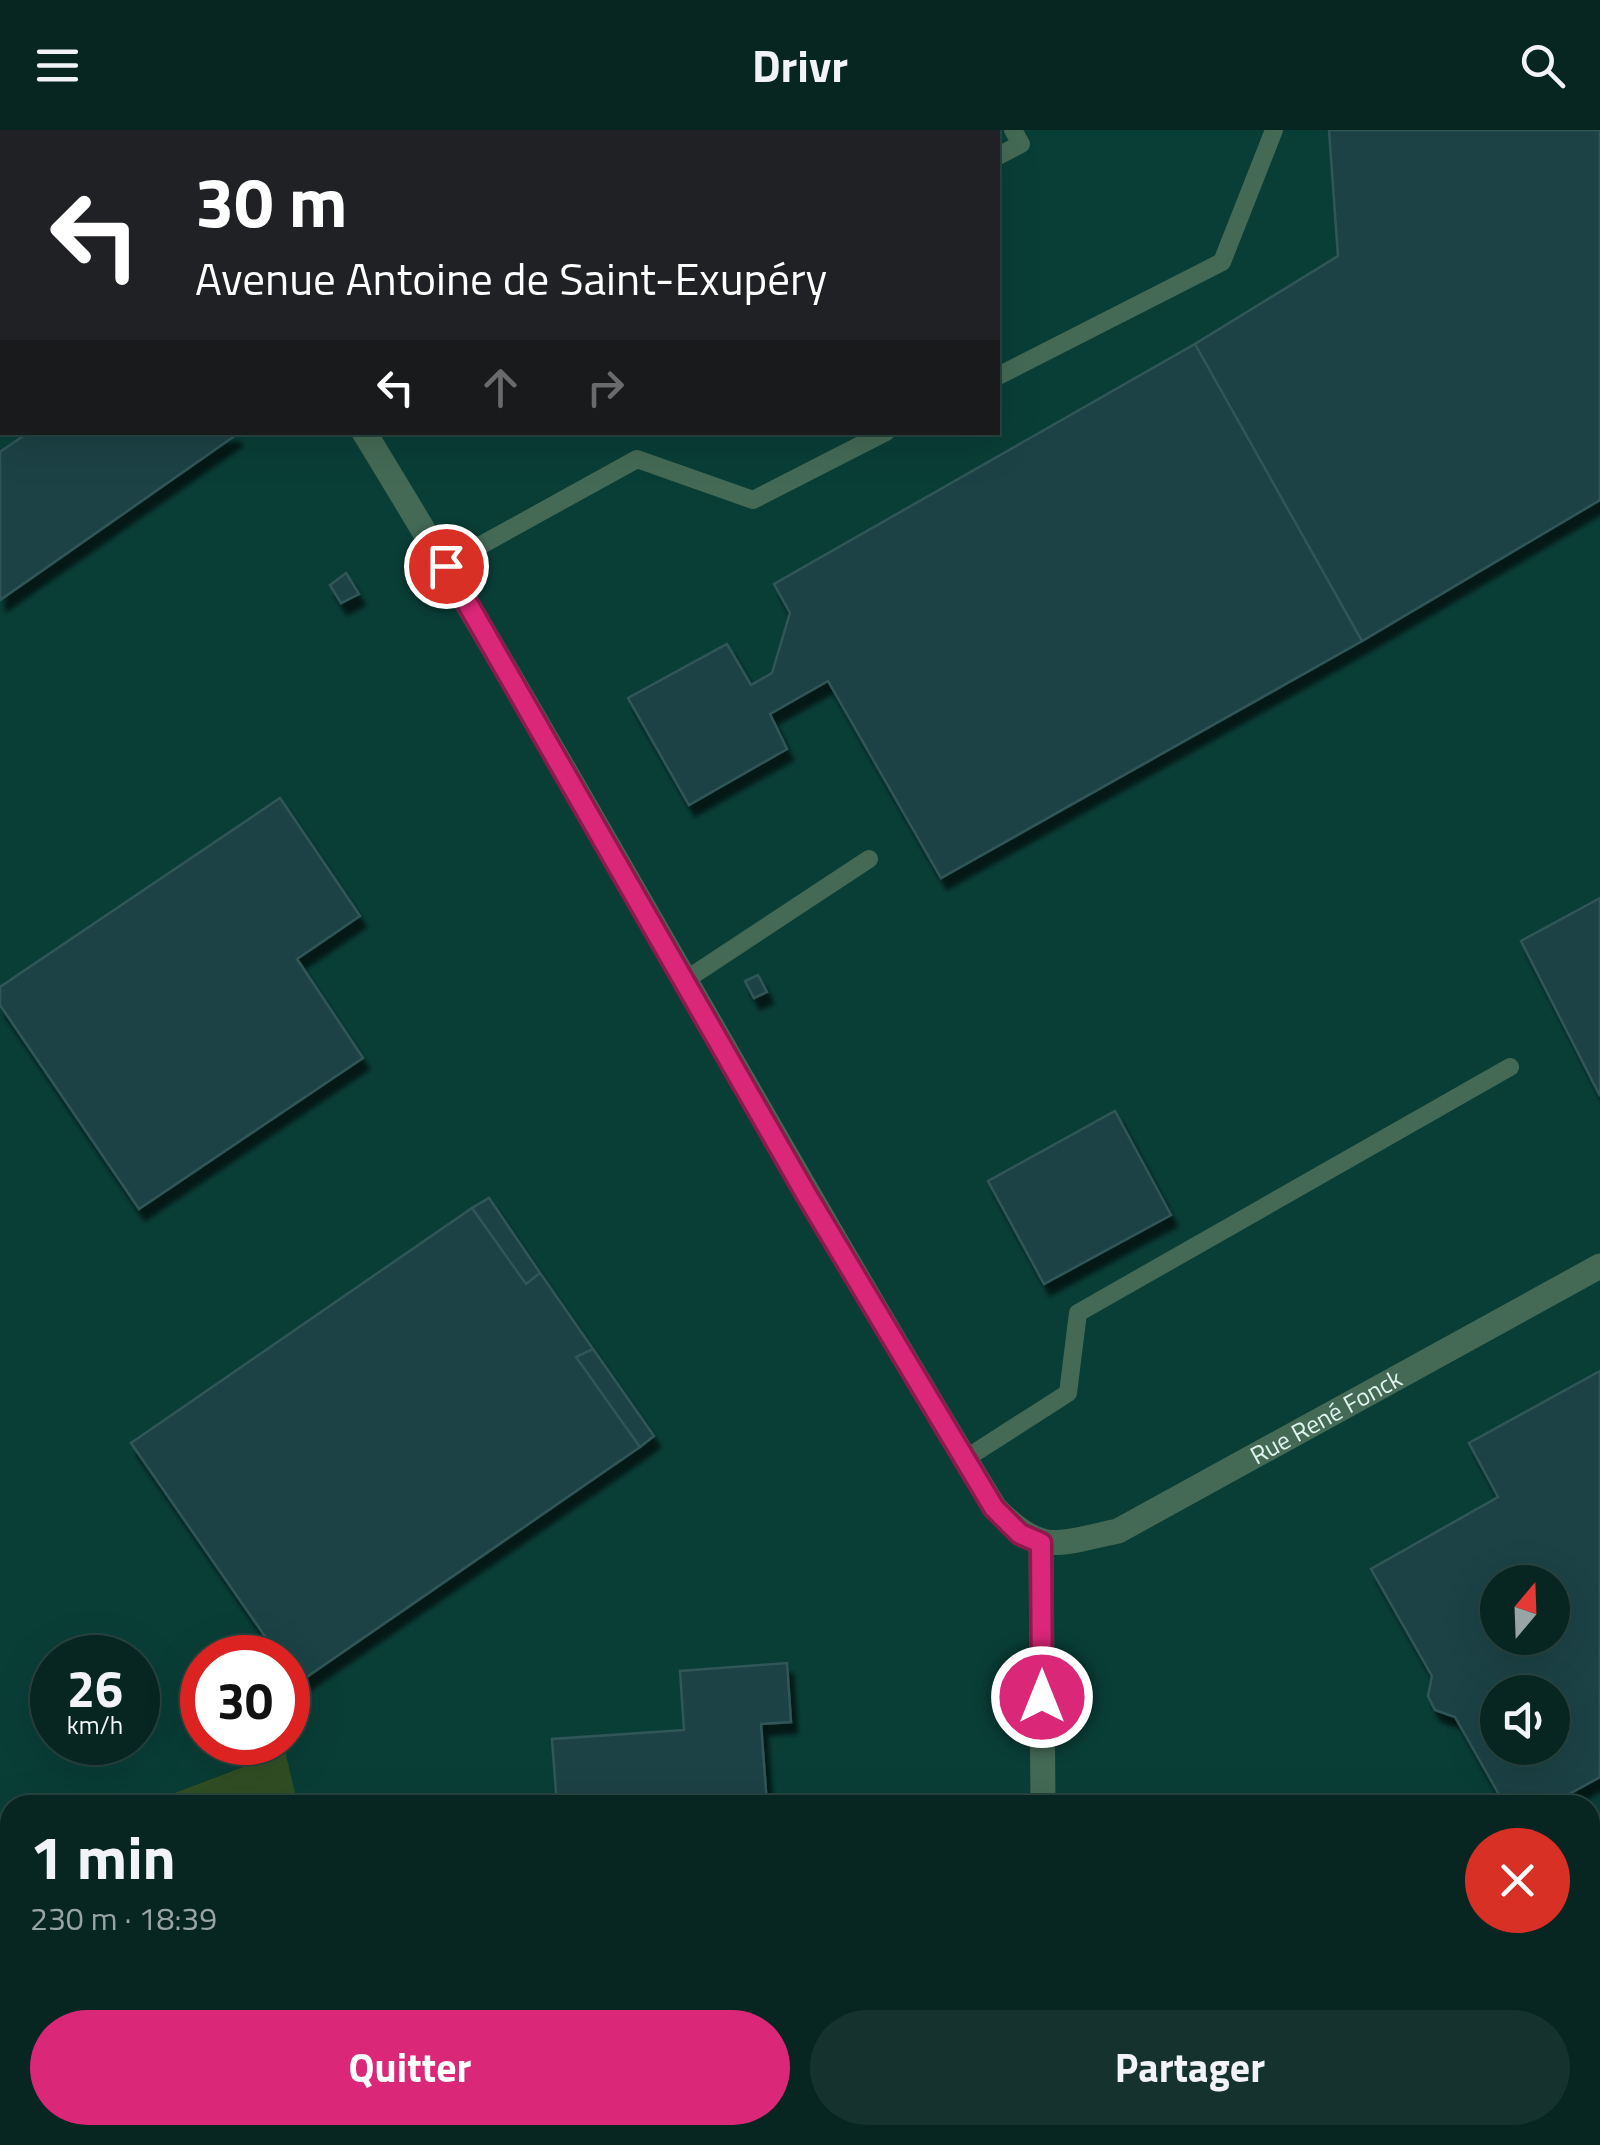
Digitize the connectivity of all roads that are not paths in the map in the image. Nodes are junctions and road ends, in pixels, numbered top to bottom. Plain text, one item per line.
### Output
1 (1013, 130) edge
2 (1274, 130) edge
3 (1000, 155) edge
4 (1000, 375) edge
5 (366, 435) edge
6 (880, 435) edge
7 (446, 566) junction
8 (868, 859) dead end
9 (684, 981) junction
10 (1510, 1067) dead end
11 (1600, 1266) edge
12 (965, 1459) junction
13 (1041, 1543) junction
14 (1043, 1795) edge

1 - 3 lane
2 - 4 lane
5 - 7 street
6 - 7 lane
7 - 9 street
8 - 9 lane
9 - 12 street
10 - 12 lane
11 - 13 street, Rue René Fonck
12 - 13 street
13 - 14 street

